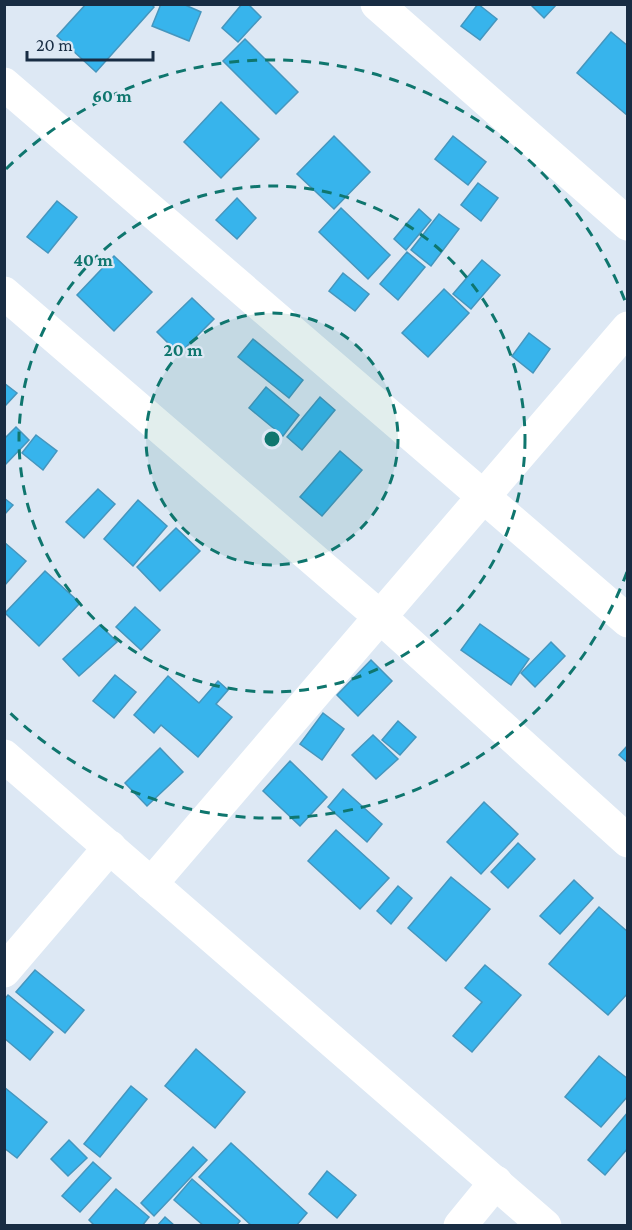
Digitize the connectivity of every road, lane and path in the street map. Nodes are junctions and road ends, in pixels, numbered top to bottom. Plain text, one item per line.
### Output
1 (377, 4) edge
2 (4, 84) edge
3 (627, 224) edge
4 (4, 293) edge
5 (627, 328) edge
6 (483, 495) junction
7 (379, 616) junction
8 (627, 621) edge
9 (4, 756) edge
10 (627, 841) edge
11 (110, 847) junction
12 (151, 884) junction
13 (4, 971) edge
14 (496, 1182) junction
15 (460, 1226) edge
16 (545, 1226) edge

1 - 3 street
2 - 6 street
4 - 7 street
5 - 6 street
6 - 7 street
6 - 8 street
7 - 10 street
7 - 12 street
9 - 11 street
11 - 12 street
11 - 13 street
12 - 14 street
14 - 15 street
14 - 16 street

